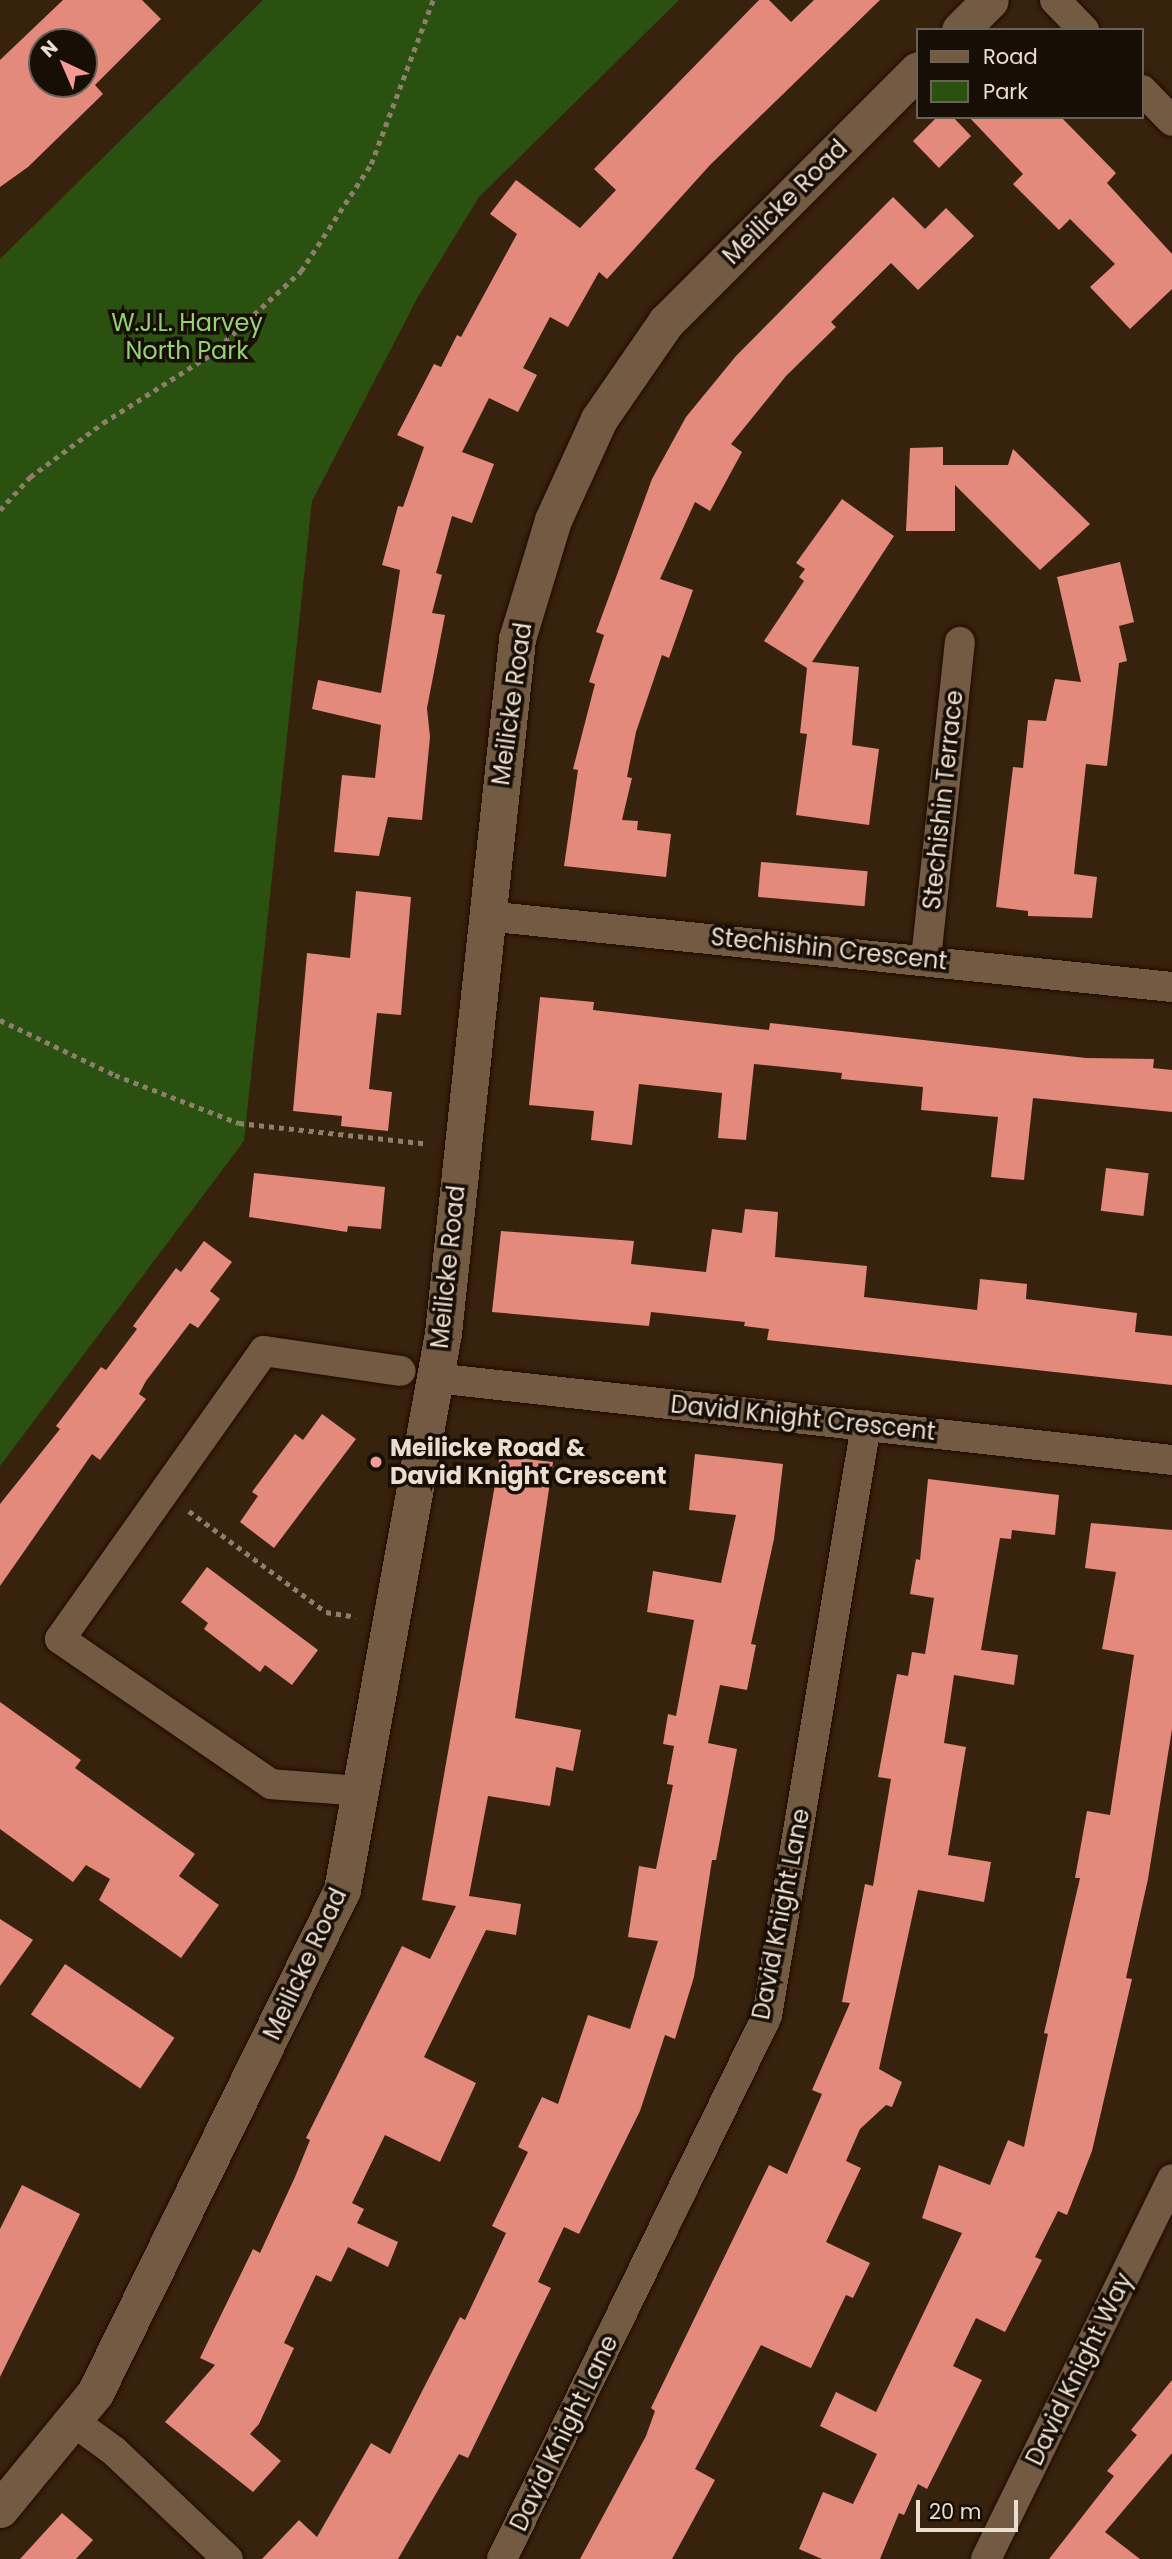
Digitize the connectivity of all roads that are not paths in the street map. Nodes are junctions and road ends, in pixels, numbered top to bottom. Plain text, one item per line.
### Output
1 (990, 0) edge
2 (1055, 0) edge
3 (962, 28) edge
4 (1082, 28) edge
5 (916, 72) edge
6 (1144, 92) edge
7 (1172, 121) edge
8 (960, 642) dead end
9 (486, 916) junction
10 (926, 959) junction
11 (1172, 987) edge
12 (418, 1375) junction
13 (866, 1425) junction
14 (1172, 1460) edge
15 (361, 1791) junction
16 (1172, 2179) edge
17 (74, 2422) junction
18 (0, 2509) edge
19 (228, 2559) edge
20 (502, 2559) edge
21 (986, 2559) edge

1 - 3 street
2 - 4 street
5 - 9 street, Meilicke Road
6 - 7 street
8 - 10 street, Stechishin Terrace
9 - 10 street, Stechishin Crescent
9 - 12 street, Meilicke Road
10 - 11 street, Stechishin Crescent
12 - 13 street, David Knight Crescent
12 - 15 street, Meilicke Road
12 - 15 street, David Knight Crescent
13 - 14 street, David Knight Crescent
13 - 20 street, David Knight Lane
15 - 17 street, Meilicke Road
16 - 21 street, David Knight Way
17 - 18 street, Meilicke Road
17 - 19 street

